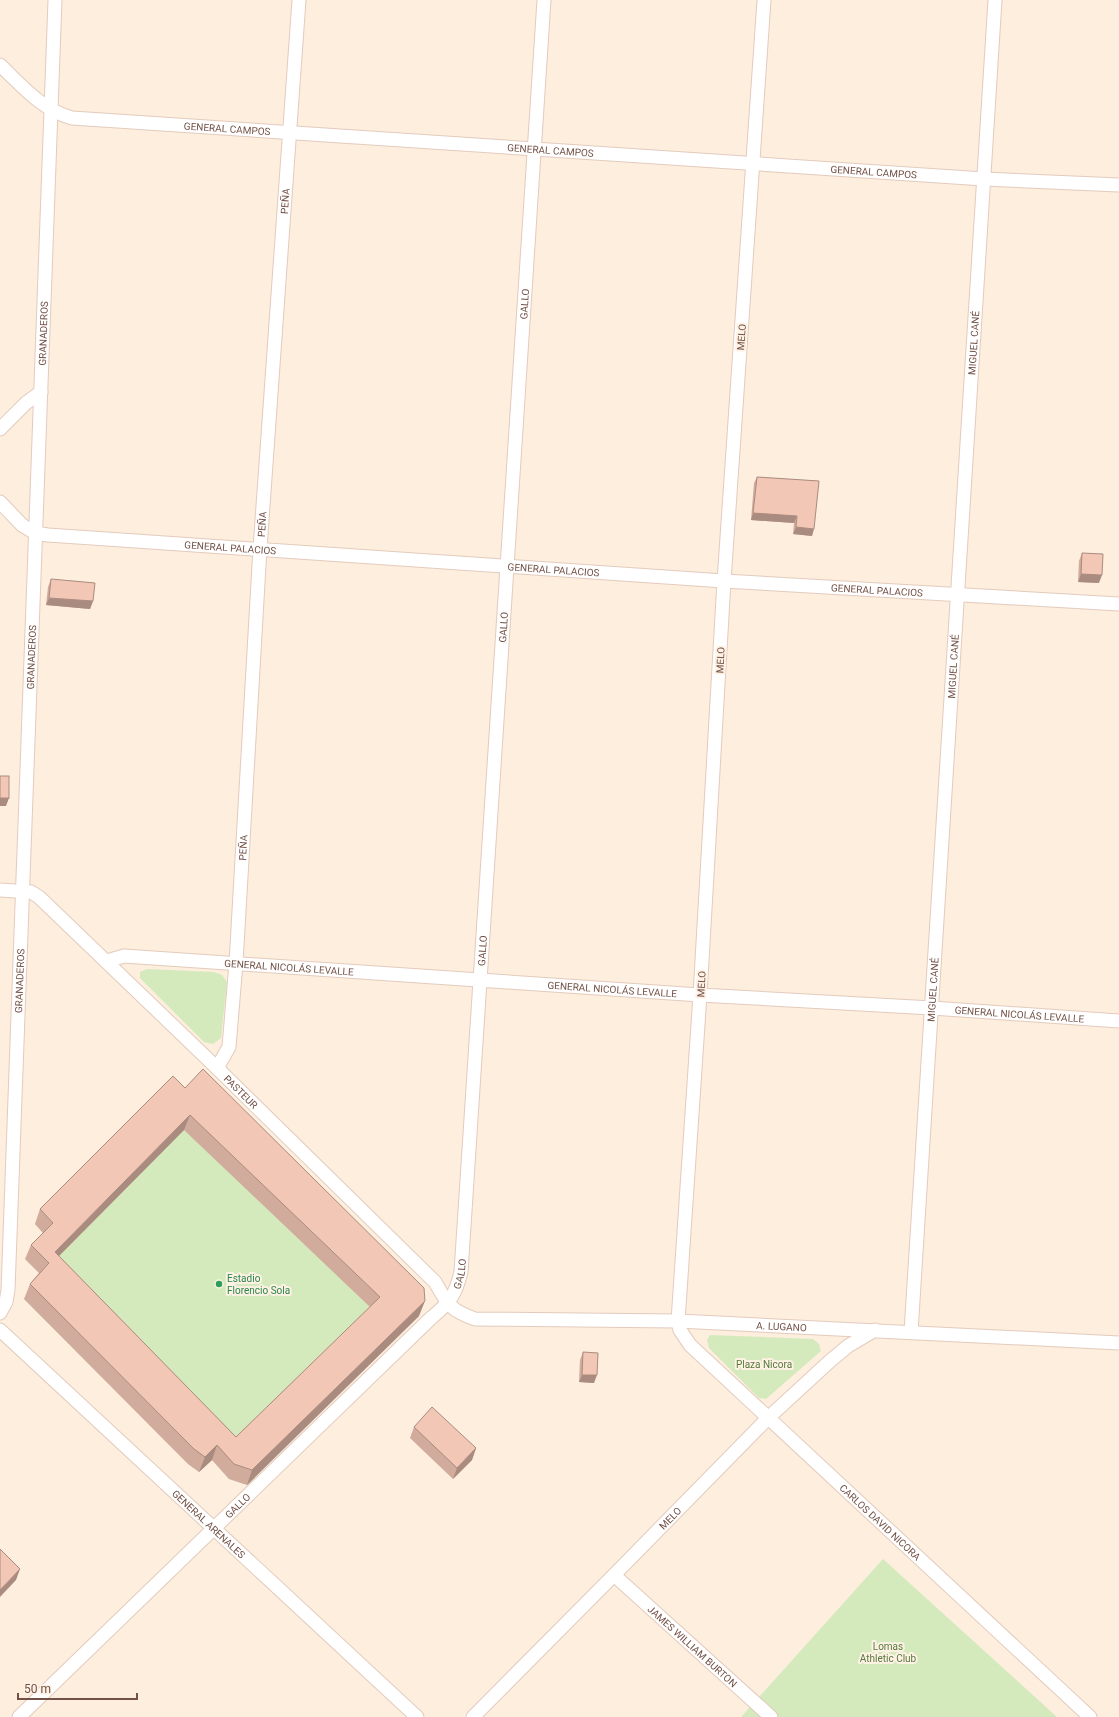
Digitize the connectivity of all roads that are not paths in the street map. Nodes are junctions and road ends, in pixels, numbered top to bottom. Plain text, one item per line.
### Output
1 (55, 0) edge
2 (299, 0) edge
3 (544, 0) edge
4 (764, 0) edge
5 (995, 0) edge
6 (0, 65) edge
7 (51, 109) junction
8 (288, 132) junction
9 (535, 149) junction
10 (753, 163) junction
11 (984, 179) junction
12 (1119, 186) edge
13 (41, 392) junction
14 (0, 429) edge
15 (0, 502) edge
16 (35, 533) junction
17 (260, 548) junction
18 (507, 566) junction
19 (724, 581) junction
20 (958, 594) junction
21 (1119, 604) edge
22 (0, 890) edge
23 (24, 891) junction
24 (107, 961) junction
25 (236, 963) junction
26 (480, 980) junction
27 (700, 995) junction
28 (932, 1008) junction
29 (1119, 1021) edge
30 (217, 1068) junction
31 (448, 1304) junction
32 (0, 1313) edge
33 (678, 1321) junction
34 (0, 1330) edge
35 (875, 1330) junction
36 (911, 1332) junction
37 (1119, 1343) edge
38 (768, 1418) junction
39 (213, 1528) junction
40 (614, 1575) junction
41 (19, 1717) edge
42 (417, 1717) edge
43 (473, 1717) edge
44 (771, 1717) edge
45 (1090, 1717) edge

1 - 7 street, GRANADEROS
2 - 8 street, PEÑA
3 - 9 street, GALLO
4 - 10 street, MELO
5 - 11 street, MIGUEL CANÉ
6 - 7 street, GENERAL CAMPOS
7 - 8 street, GENERAL CAMPOS
7 - 13 street, GRANADEROS
8 - 9 street, GENERAL CAMPOS
8 - 17 street, PEÑA
9 - 10 street, GENERAL CAMPOS
9 - 18 street, GALLO
10 - 11 street, GENERAL CAMPOS
10 - 19 street, MELO
11 - 12 street, GENERAL CAMPOS
11 - 20 street, MIGUEL CANÉ
13 - 14 street
13 - 16 street, GRANADEROS
15 - 16 street
16 - 17 street, GENERAL PALACIOS
16 - 23 street, GRANADEROS
17 - 18 street, GENERAL PALACIOS
17 - 25 street, PEÑA
18 - 19 street, GENERAL PALACIOS
18 - 26 street, GALLO
19 - 20 street, GENERAL PALACIOS
19 - 27 street, MELO
20 - 21 street, GENERAL PALACIOS
20 - 28 street, MIGUEL CANÉ
22 - 23 street
23 - 24 street, PASTEUR
23 - 32 street, GRANADEROS
24 - 25 street, GENERAL NICOLÁS LEVALLE
24 - 30 street, PASTEUR
25 - 26 street, GENERAL NICOLÁS LEVALLE
25 - 30 street, PEÑA
26 - 27 street, GENERAL NICOLÁS LEVALLE
26 - 31 street, GALLO
27 - 28 street, GENERAL NICOLÁS LEVALLE
27 - 33 street, MELO
28 - 29 street, GENERAL NICOLÁS LEVALLE
28 - 36 street, MIGUEL CANÉ
30 - 31 street, PASTEUR
31 - 33 street, A. LUGANO
31 - 39 street, GALLO
33 - 35 street, A. LUGANO
33 - 38 street, CARLOS DAVID NICORA
34 - 39 street, GENERAL ARENALES
35 - 36 street, A. LUGANO
35 - 38 street, MELO
36 - 37 street, A. LUGANO
38 - 40 street, MELO
38 - 45 street, CARLOS DAVID NICORA
39 - 41 street, GALLO
39 - 42 street, GENERAL ARENALES
40 - 43 street, MELO
40 - 44 street, JAMES WILLIAM BURTON

